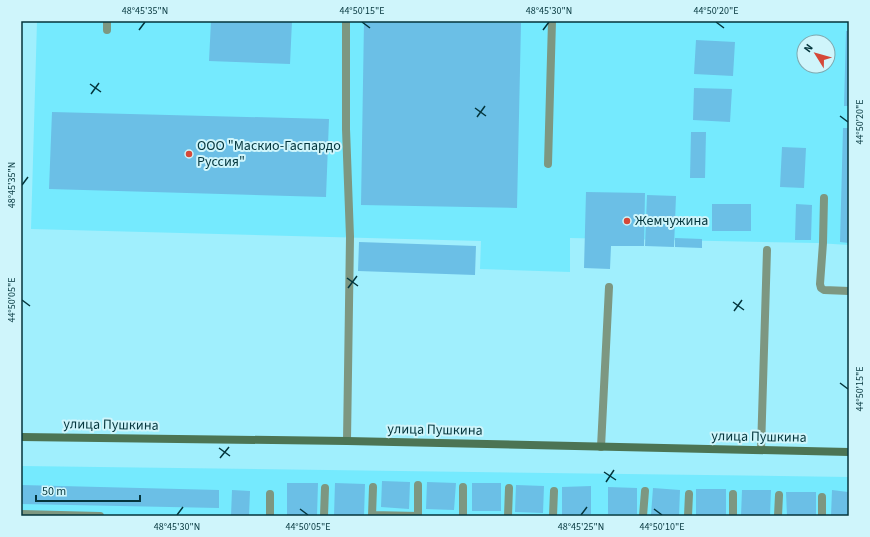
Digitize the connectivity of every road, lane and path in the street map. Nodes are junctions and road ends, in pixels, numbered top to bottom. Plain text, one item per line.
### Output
1 (346, 21) edge
2 (552, 21) edge
3 (548, 164) dead end
4 (824, 198) dead end
5 (767, 250) dead end
6 (609, 287) dead end
7 (849, 291) edge
8 (21, 437) edge
9 (347, 441) junction
10 (601, 447) junction
11 (760, 450) junction
12 (849, 452) edge
13 (418, 485) dead end
14 (373, 487) dead end
15 (464, 487) dead end
16 (325, 488) dead end
17 (508, 488) dead end
18 (554, 491) dead end
19 (645, 491) dead end
20 (270, 494) dead end
21 (689, 494) dead end
22 (733, 494) dead end
23 (779, 495) dead end
24 (822, 497) dead end
25 (21, 514) edge
26 (38, 515) edge
27 (100, 516) edge
28 (270, 516) edge
29 (324, 516) edge
30 (372, 516) edge
31 (418, 516) edge
32 (463, 516) edge
33 (508, 516) edge
34 (553, 516) edge
35 (643, 516) edge
36 (688, 516) edge
37 (733, 516) edge
38 (778, 516) edge
39 (822, 516) edge

1 - 9 lane
2 - 3 lane
4 - 7 lane
5 - 11 lane
6 - 10 lane
8 - 9 main road, улица Пушкина
9 - 10 main road, улица Пушкина
10 - 11 main road, улица Пушкина
11 - 12 main road, улица Пушкина
13 - 31 lane
14 - 30 lane
15 - 32 lane
16 - 29 lane
17 - 33 lane
18 - 34 lane
19 - 35 lane
20 - 28 lane
21 - 36 lane
22 - 37 lane
23 - 38 lane
24 - 39 lane
25 - 26 lane
26 - 27 lane
30 - 31 lane

